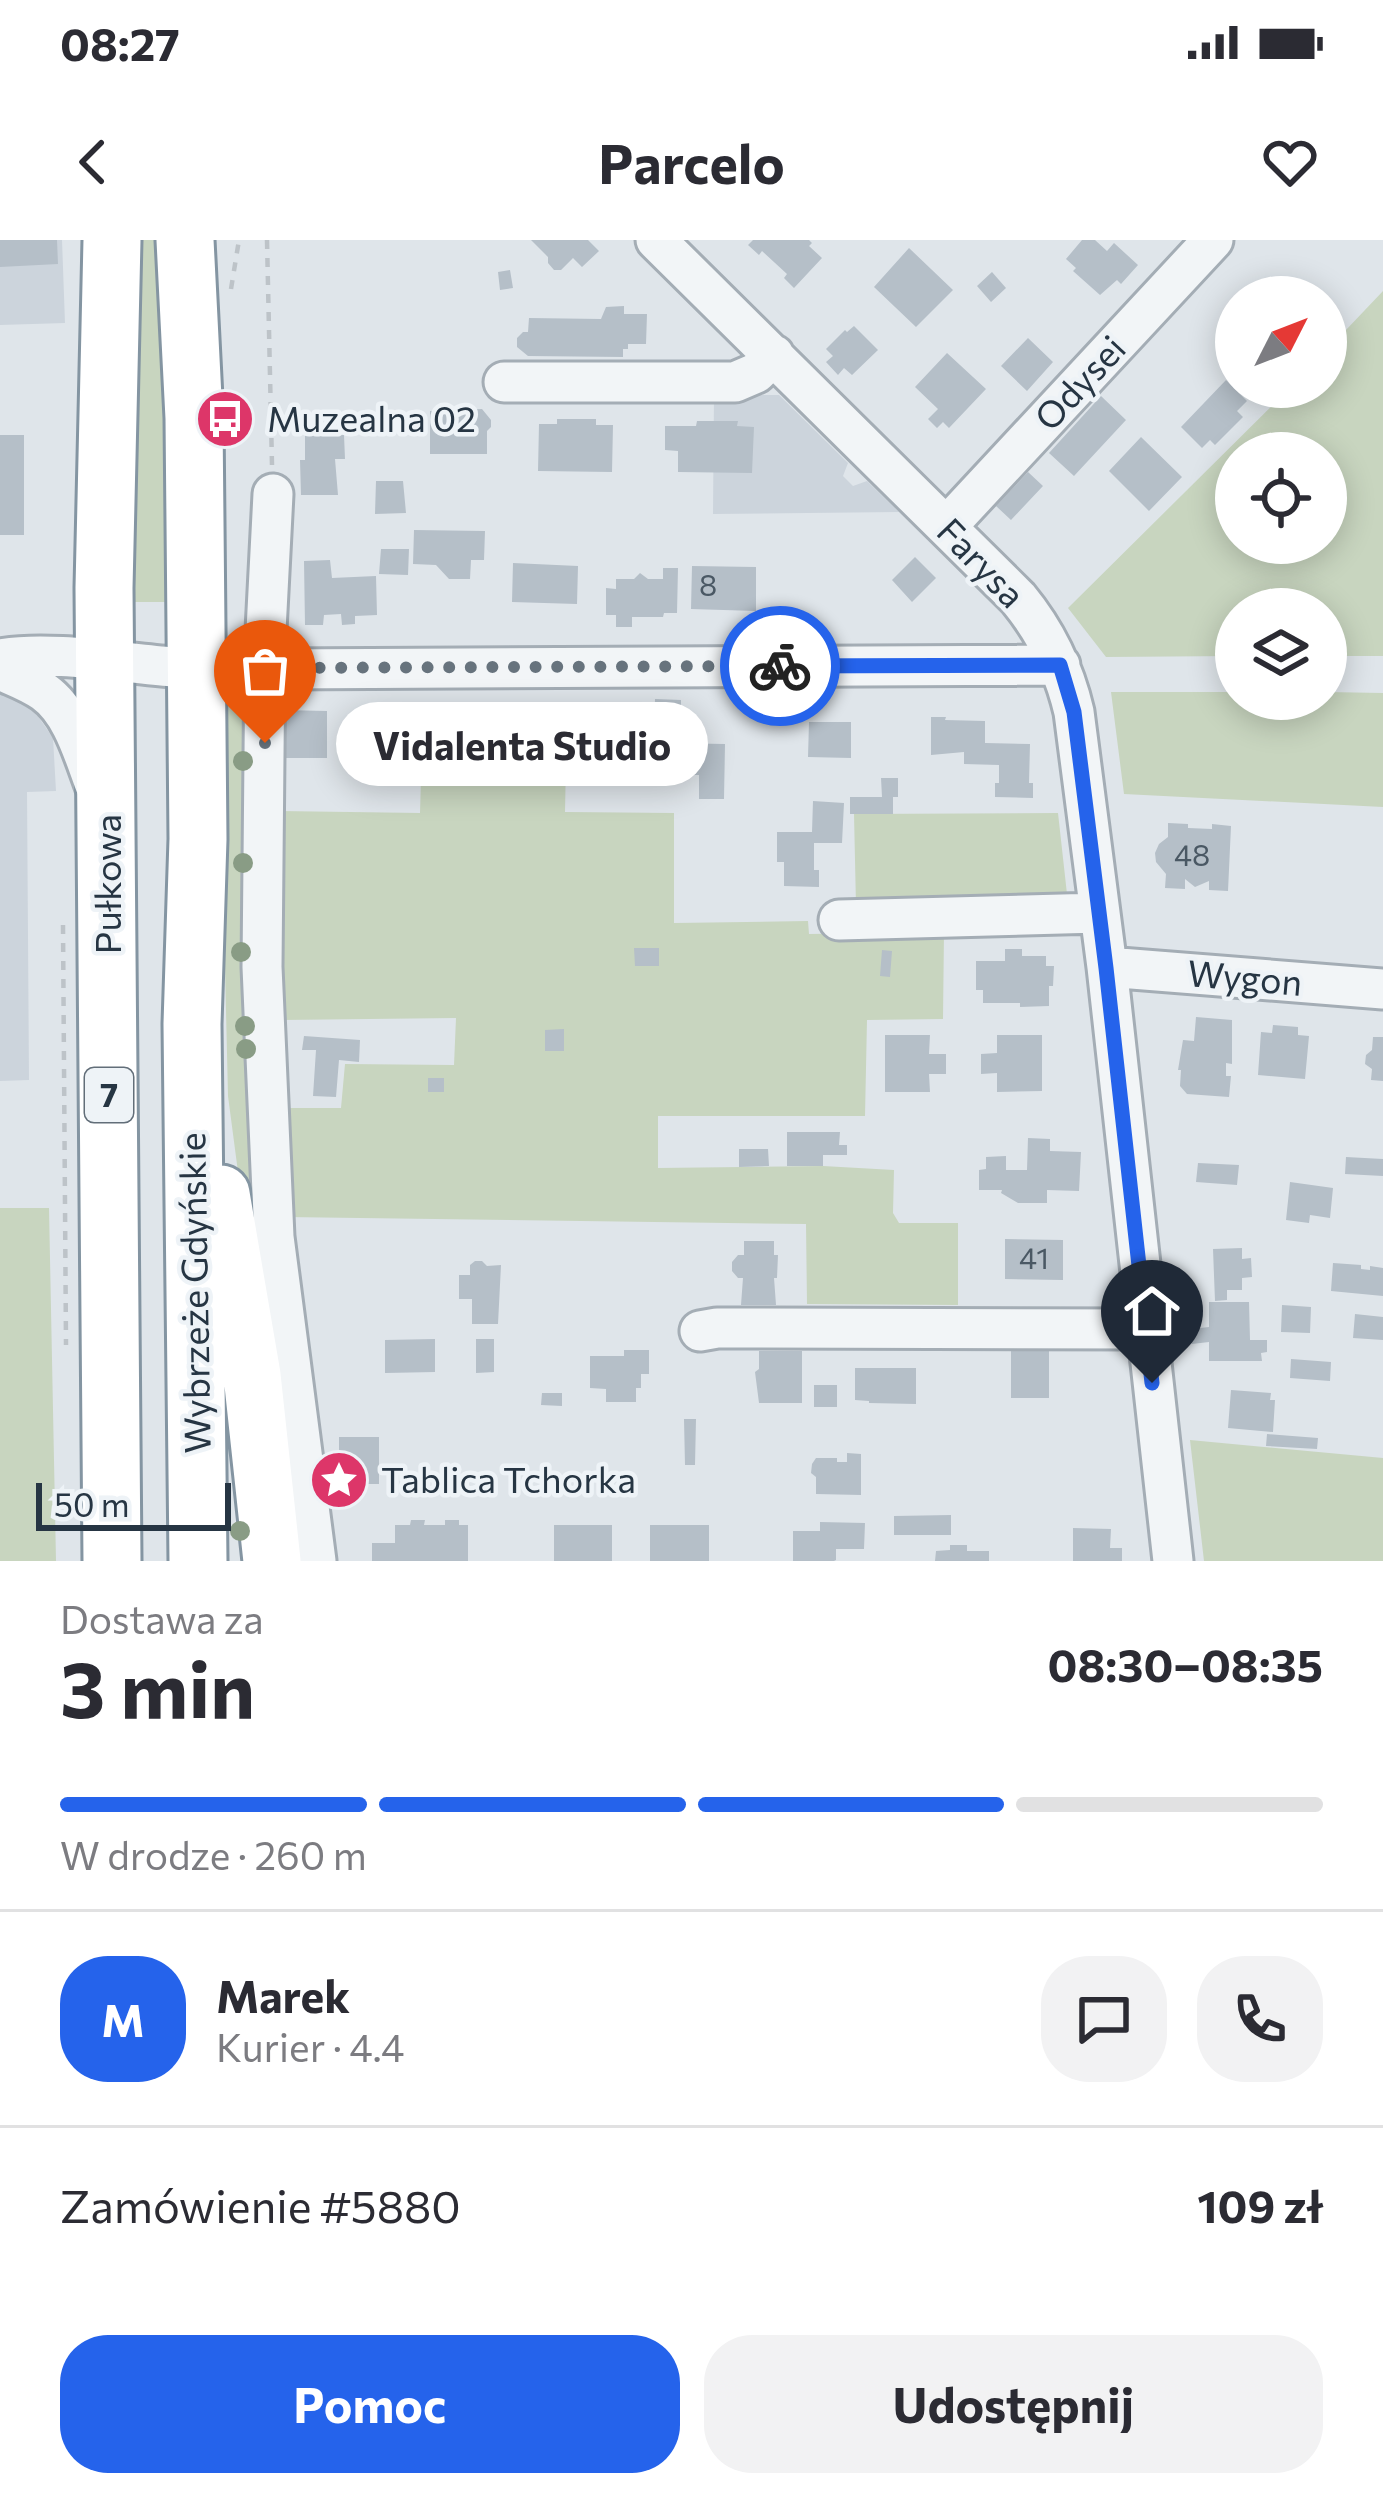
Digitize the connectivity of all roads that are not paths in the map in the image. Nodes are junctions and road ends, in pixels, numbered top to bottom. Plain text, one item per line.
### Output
1 (112, 240) edge
2 (185, 240) edge
3 (656, 240) edge
4 (1213, 240) edge
5 (774, 355) junction
6 (504, 382) dead end
7 (273, 494) road end
8 (947, 526) junction
9 (0, 658) edge
10 (105, 662) junction
11 (1060, 665) junction
12 (196, 668) junction
13 (265, 668) junction
14 (0, 670) edge
15 (107, 814) junction
16 (198, 839) junction
17 (1099, 913) junction
18 (839, 920) dead end
19 (1106, 968) junction
20 (1383, 989) edge
21 (192, 1024) junction
22 (1146, 1328) junction
23 (700, 1331) dead end
24 (115, 1550) edge
25 (198, 1561) edge
26 (272, 1561) edge
27 (316, 1561) edge
28 (1173, 1561) edge

1 - 10 highway, Pułkowa / 7
2 - 12 highway
3 - 5 street, Farysa
4 - 8 street, Odysei
5 - 6 street
5 - 8 street, Farysa
7 - 13 street
8 - 11 street, Farysa
9 - 10 street
10 - 12 street
10 - 15 highway, Pułkowa / 7
10 - 16 highway
11 - 13 street
11 - 17 street, Farysa
12 - 13 street
12 - 16 highway
13 - 27 street
14 - 15 street
15 - 24 highway, Pułkowa / 7
16 - 21 highway
17 - 18 street
17 - 19 street, Farysa
19 - 20 street, Wygon
19 - 22 street, Farysa
21 - 25 highway, Wybrzeże Gdyńskie
21 - 26 highway
22 - 23 street
22 - 28 street, Farysa

